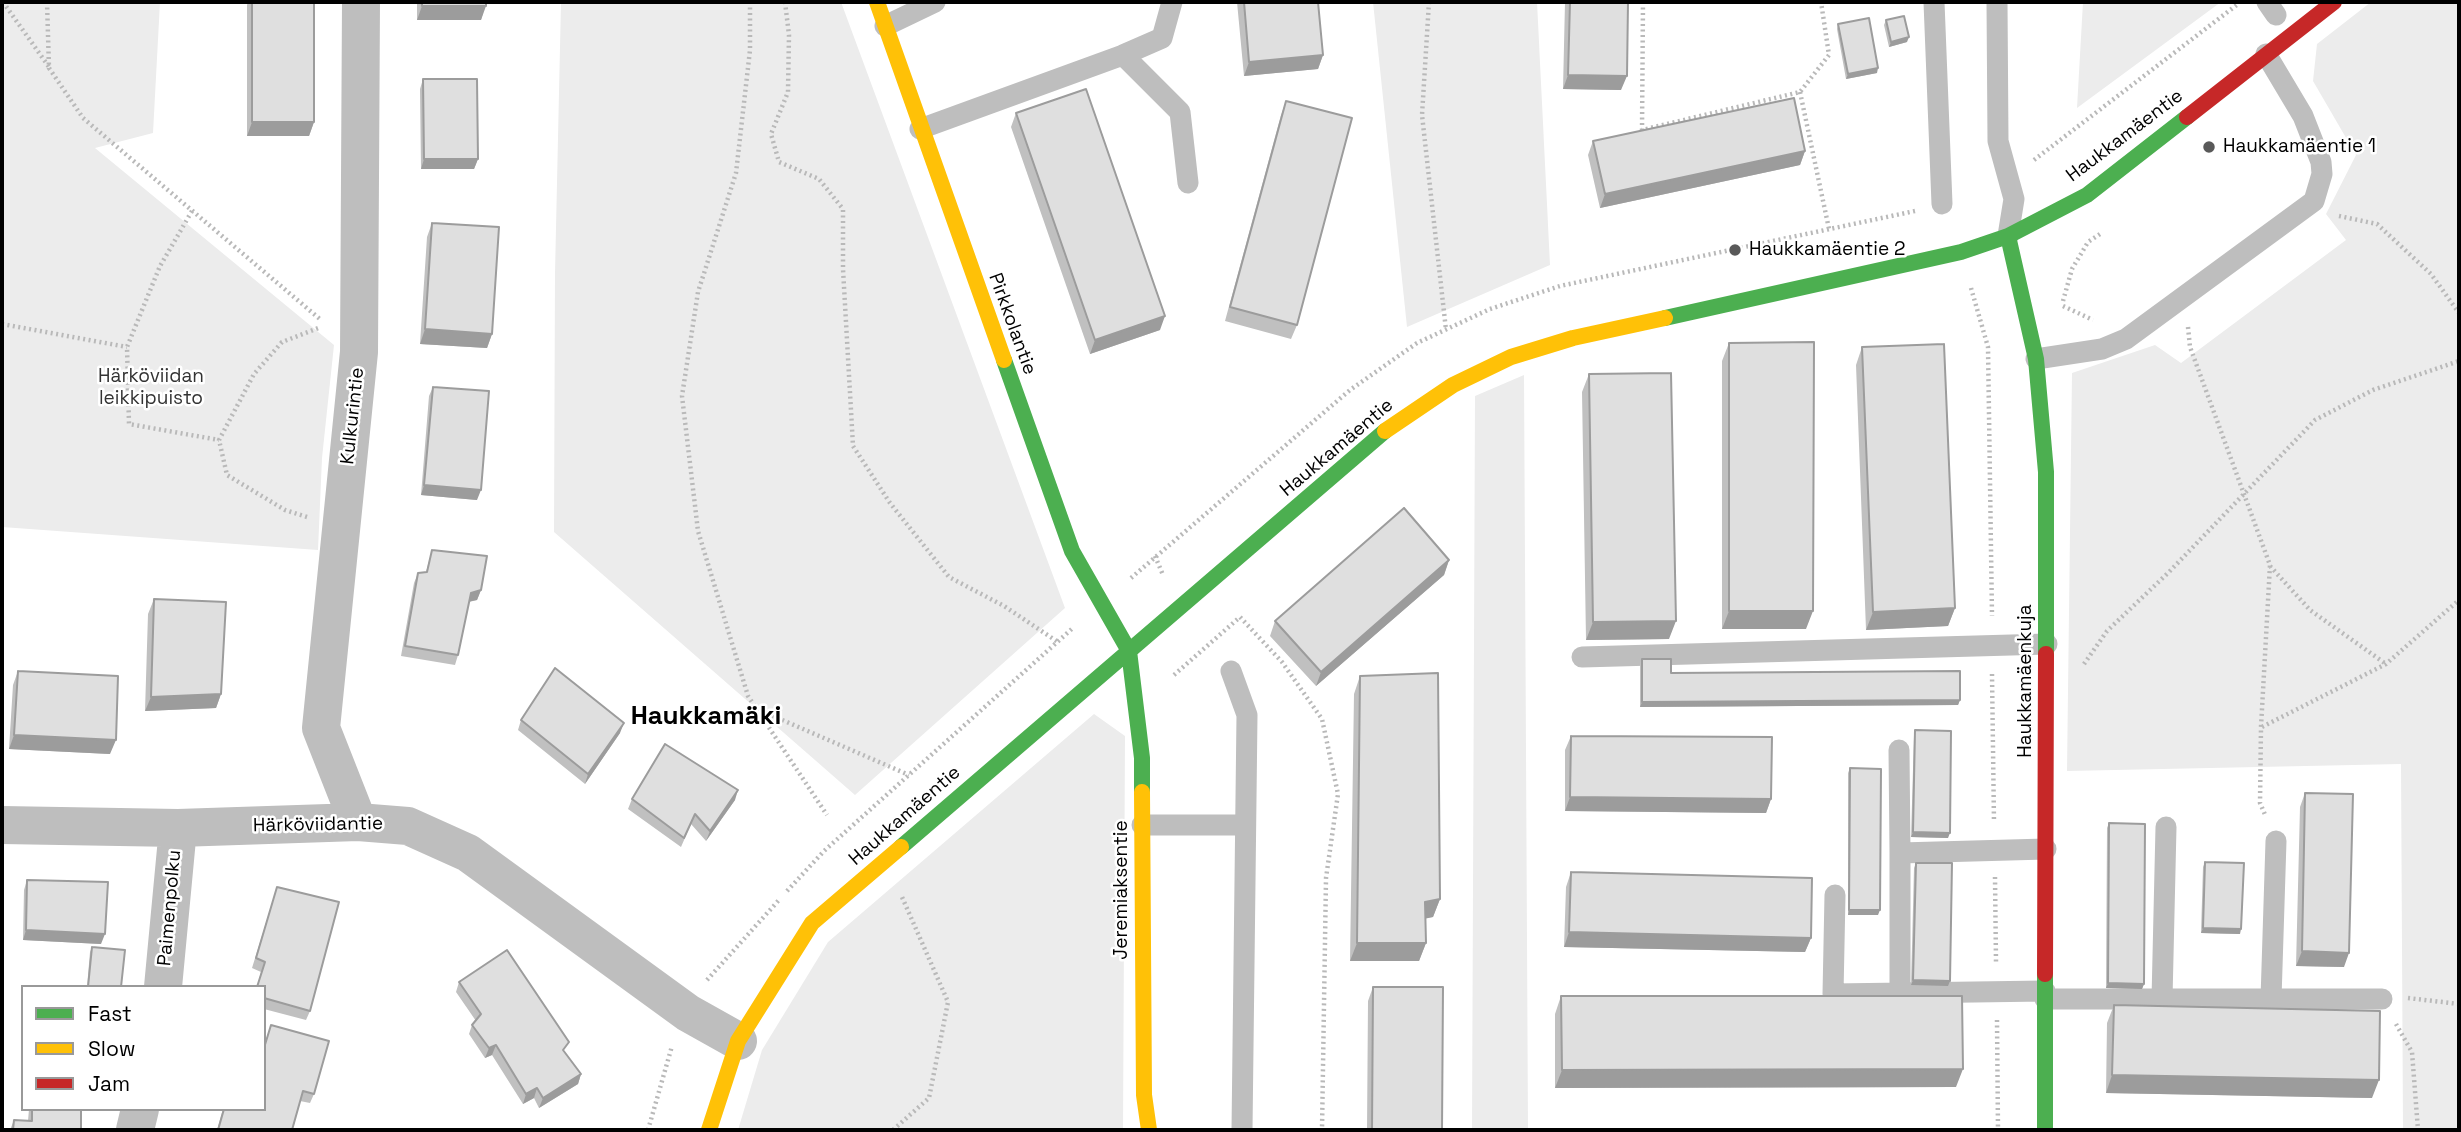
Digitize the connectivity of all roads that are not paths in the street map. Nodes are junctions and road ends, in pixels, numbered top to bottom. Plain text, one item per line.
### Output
1 (361, 2) edge
2 (877, 2) edge
3 (935, 2) edge
4 (1172, 2) edge
5 (1934, 2) edge
6 (1997, 2) edge
7 (2334, 2) edge
8 (885, 26) junction
9 (2266, 54) junction
10 (1123, 55) junction
11 (920, 129) junction
12 (1188, 183) dead end
13 (1942, 204) dead end
14 (2008, 236) junction
15 (2036, 359) junction
16 (2047, 643) junction
17 (1129, 651) junction
18 (1582, 657) dead end
19 (1231, 671) dead end
20 (1899, 750) dead end
21 (358, 822) junction
22 (2, 825) edge
23 (1142, 825) junction
24 (1245, 825) junction
25 (2166, 827) dead end
26 (178, 828) junction
27 (2276, 841) road end
28 (2046, 849) junction
29 (1900, 853) junction
30 (1835, 895) dead end
31 (163, 985) edge
32 (1900, 994) junction
33 (2045, 995) junction
34 (2162, 999) junction
35 (2272, 999) junction
36 (2382, 999) road end
37 (738, 1041) junction
38 (140, 1111) edge
39 (135, 1130) edge
40 (709, 1130) edge
41 (1149, 1130) edge
42 (1242, 1130) edge
43 (2045, 1130) edge

1 - 21 street, Kulkurintie
2 - 8 street, Pirkkolantie
3 - 8 lane
4 - 10 lane
5 - 13 lane
6 - 14 lane
7 - 9 street, Haukkamäentie
8 - 11 street, Pirkkolantie
9 - 14 street, Haukkamäentie
9 - 15 lane
10 - 11 lane
10 - 12 lane
11 - 17 street, Pirkkolantie
14 - 15 street, Haukkamäenkuja
14 - 17 street, Haukkamäentie
15 - 16 street, Haukkamäenkuja
16 - 18 lane
16 - 28 street, Haukkamäenkuja
17 - 23 street, Jeremiaksentie
17 - 37 street, Haukkamäentie
19 - 24 lane
20 - 29 lane
21 - 26 street, Härköviidantie
21 - 37 street, Härköviidantie
22 - 26 street, Härköviidantie
23 - 24 lane
23 - 41 street, Jeremiaksentie
24 - 42 lane
25 - 34 lane
26 - 31 street, Paimenpolku
27 - 35 lane
28 - 29 lane
28 - 33 street, Haukkamäenkuja
29 - 32 lane
30 - 32 lane
32 - 33 lane
33 - 34 lane
33 - 43 street, Haukkamäenkuja
34 - 35 lane
35 - 36 lane
37 - 40 street, Haukkamäentie
38 - 39 street

